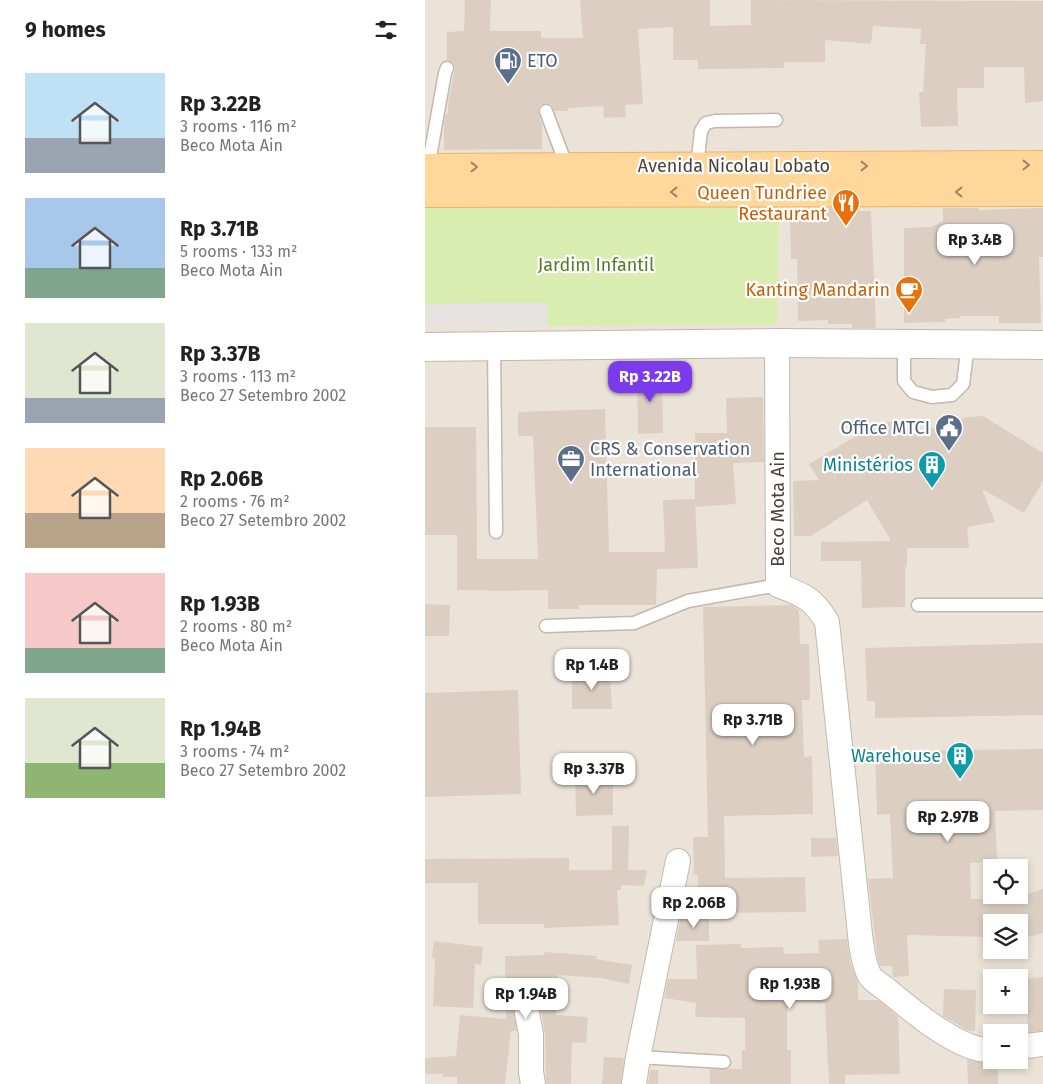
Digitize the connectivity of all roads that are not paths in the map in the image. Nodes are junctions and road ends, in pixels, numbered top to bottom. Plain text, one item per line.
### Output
1 (447, 68) dead end
2 (547, 111) dead end
3 (776, 120) dead end
4 (1043, 165) edge
5 (697, 166) junction
6 (567, 167) junction
7 (426, 176) edge
8 (1043, 192) edge
9 (777, 343) junction
10 (904, 344) junction
11 (968, 345) junction
12 (1043, 345) edge
13 (494, 346) junction
14 (425, 347) edge
15 (496, 532) dead end
16 (778, 585) junction
17 (918, 605) dead end
18 (1043, 605) edge
19 (546, 626) dead end
20 (678, 862) dead end
21 (527, 1013) dead end
22 (1043, 1044) edge
23 (1028, 1046) edge
24 (983, 1050) edge
25 (638, 1057) junction
26 (724, 1062) dead end
27 (533, 1084) edge
28 (634, 1084) edge

1 - 7 lane
2 - 6 lane
3 - 5 lane
5 -> 4 main road, Avenida Nicolau Lobato
5 - 6 main road, Avenida Nicolau Lobato
7 -> 6 main road, Avenida Nicolau Lobato
8 -> 7 main road, Avenida Nicolau Lobato
9 - 10 street
9 - 13 street
9 - 16 street, Beco Mota Ain
10 - 11 street
10 - 11 lane
11 - 12 street
13 - 14 street
13 - 15 lane
16 - 19 lane
16 - 24 street, Beco Mota Ain
17 - 18 lane
20 - 25 street
21 - 27 street
22 - 23 street
25 - 26 lane
25 - 28 street

